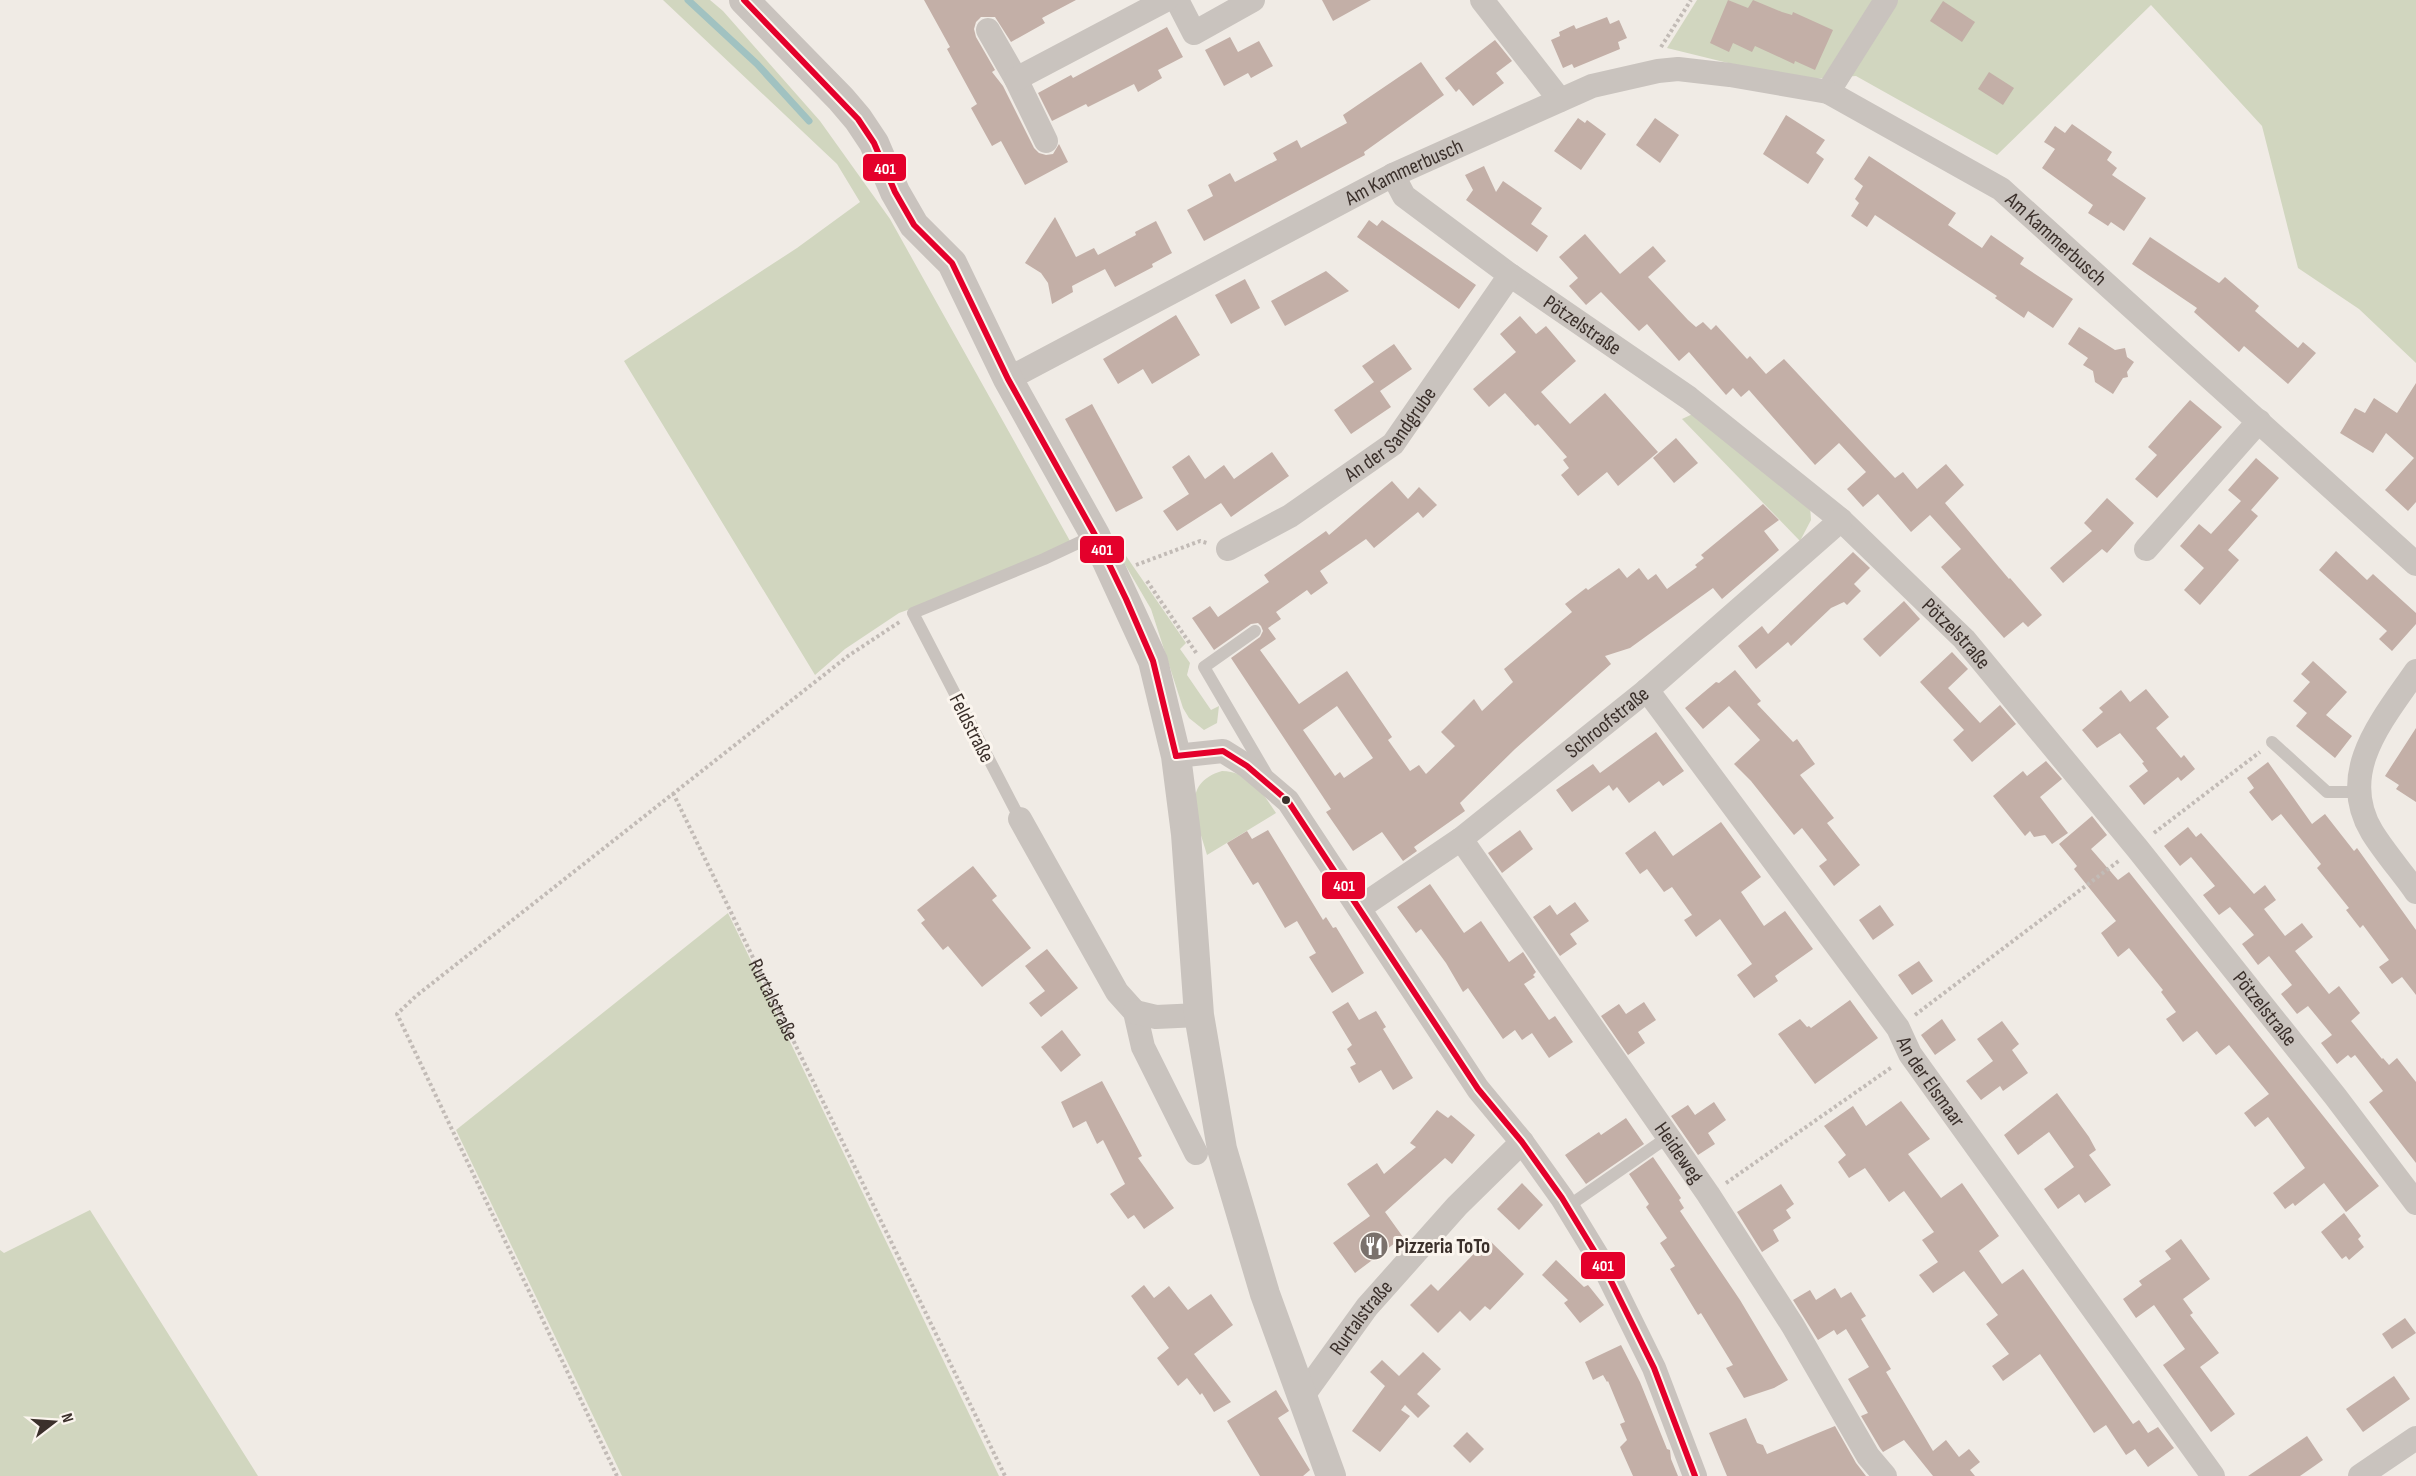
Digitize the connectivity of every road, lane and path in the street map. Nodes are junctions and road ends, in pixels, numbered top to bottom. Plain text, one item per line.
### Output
1 (744, 0) edge
2 (1166, 0) edge
3 (1177, 0) edge
4 (1253, 0) edge
5 (1482, 0) edge
6 (1692, 0) edge
7 (1886, 0) edge
8 (988, 30) dead end
9 (1658, 71) junction
10 (1016, 80) junction
11 (1828, 92) junction
12 (1560, 100) junction
13 (1046, 141) dead end
14 (1393, 175) junction
15 (1510, 275) junction
16 (1008, 379) junction
17 (2259, 421) junction
18 (1841, 520) junction
19 (1095, 535) junction
20 (1228, 549) joint
21 (2145, 549) dead end
22 (1130, 557) dead end
23 (2416, 564) edge
24 (1136, 566) junction
25 (913, 613) junction
26 (1256, 631) dead end
27 (1204, 667) junction
28 (2416, 671) edge
29 (1647, 690) junction
30 (2272, 742) joint
31 (1176, 756) junction
32 (1275, 788) junction
33 (2358, 792) junction
34 (673, 793) junction
35 (1020, 819) joint
36 (1461, 839) junction
37 (2137, 848) junction
38 (2416, 892) edge
39 (1359, 908) junction
40 (1135, 1012) junction
41 (1200, 1015) junction
42 (1898, 1028) junction
43 (1910, 1054) junction
44 (1668, 1137) junction
45 (1522, 1142) junction
46 (1196, 1153) dead end
47 (1708, 1194) junction
48 (2416, 1203) edge
49 (1567, 1207) junction
50 (1302, 1397) junction
51 (2416, 1438) edge
52 (617, 1476) edge
53 (1005, 1476) edge
54 (1331, 1476) edge
55 (1695, 1476) edge
56 (1885, 1476) edge
57 (2213, 1476) edge
58 (2360, 1476) edge

1 - 16 street
2 - 10 street
3 - 4 street
5 - 12 street
6 - 9 path
7 - 11 street
8 - 10 street
9 - 11 street, Am Kammerbusch
9 - 12 street, Am Kammerbusch
10 - 13 street
11 - 17 street, Am Kammerbusch
12 - 14 street, Am Kammerbusch
14 - 15 street, Pötzelstraße
14 - 16 street, Am Kammerbusch
15 - 18 street, Pötzelstraße
15 - 20 street, An der Sandgrube
16 - 19 street
17 - 21 street
17 - 23 street, Am Kammerbusch
18 - 29 street, Schroofstraße
18 - 37 street, Pötzelstraße
19 - 25 lane
19 - 31 street
20 - 24 path
22 - 24 path
24 - 27 path
25 - 34 path
25 - 35 lane, Feldstraße
26 - 27 lane
27 - 32 lane
28 - 33 street
29 - 36 street, Schroofstraße
29 - 42 street, An der Elsmaar
30 - 33 lane
30 - 37 path
31 - 32 street
31 - 41 street
32 - 39 street
33 - 38 street
34 - 52 path
34 - 53 path, Rurtalstraße
35 - 40 street, Feldstraße
36 - 39 street, Schroofstraße
36 - 44 street, Heideweg
37 - 42 path
37 - 48 street, Pötzelstraße
39 - 45 street
40 - 41 street
40 - 46 street, Feldstraße
41 - 50 street
42 - 43 street, An der Elsmaar
43 - 47 path
43 - 57 street, An der Elsmaar
44 - 47 street, Heideweg
44 - 49 lane
45 - 49 street
45 - 50 street, Rurtalstraße
47 - 56 street, Heideweg
49 - 55 street
50 - 54 street
51 - 58 street

